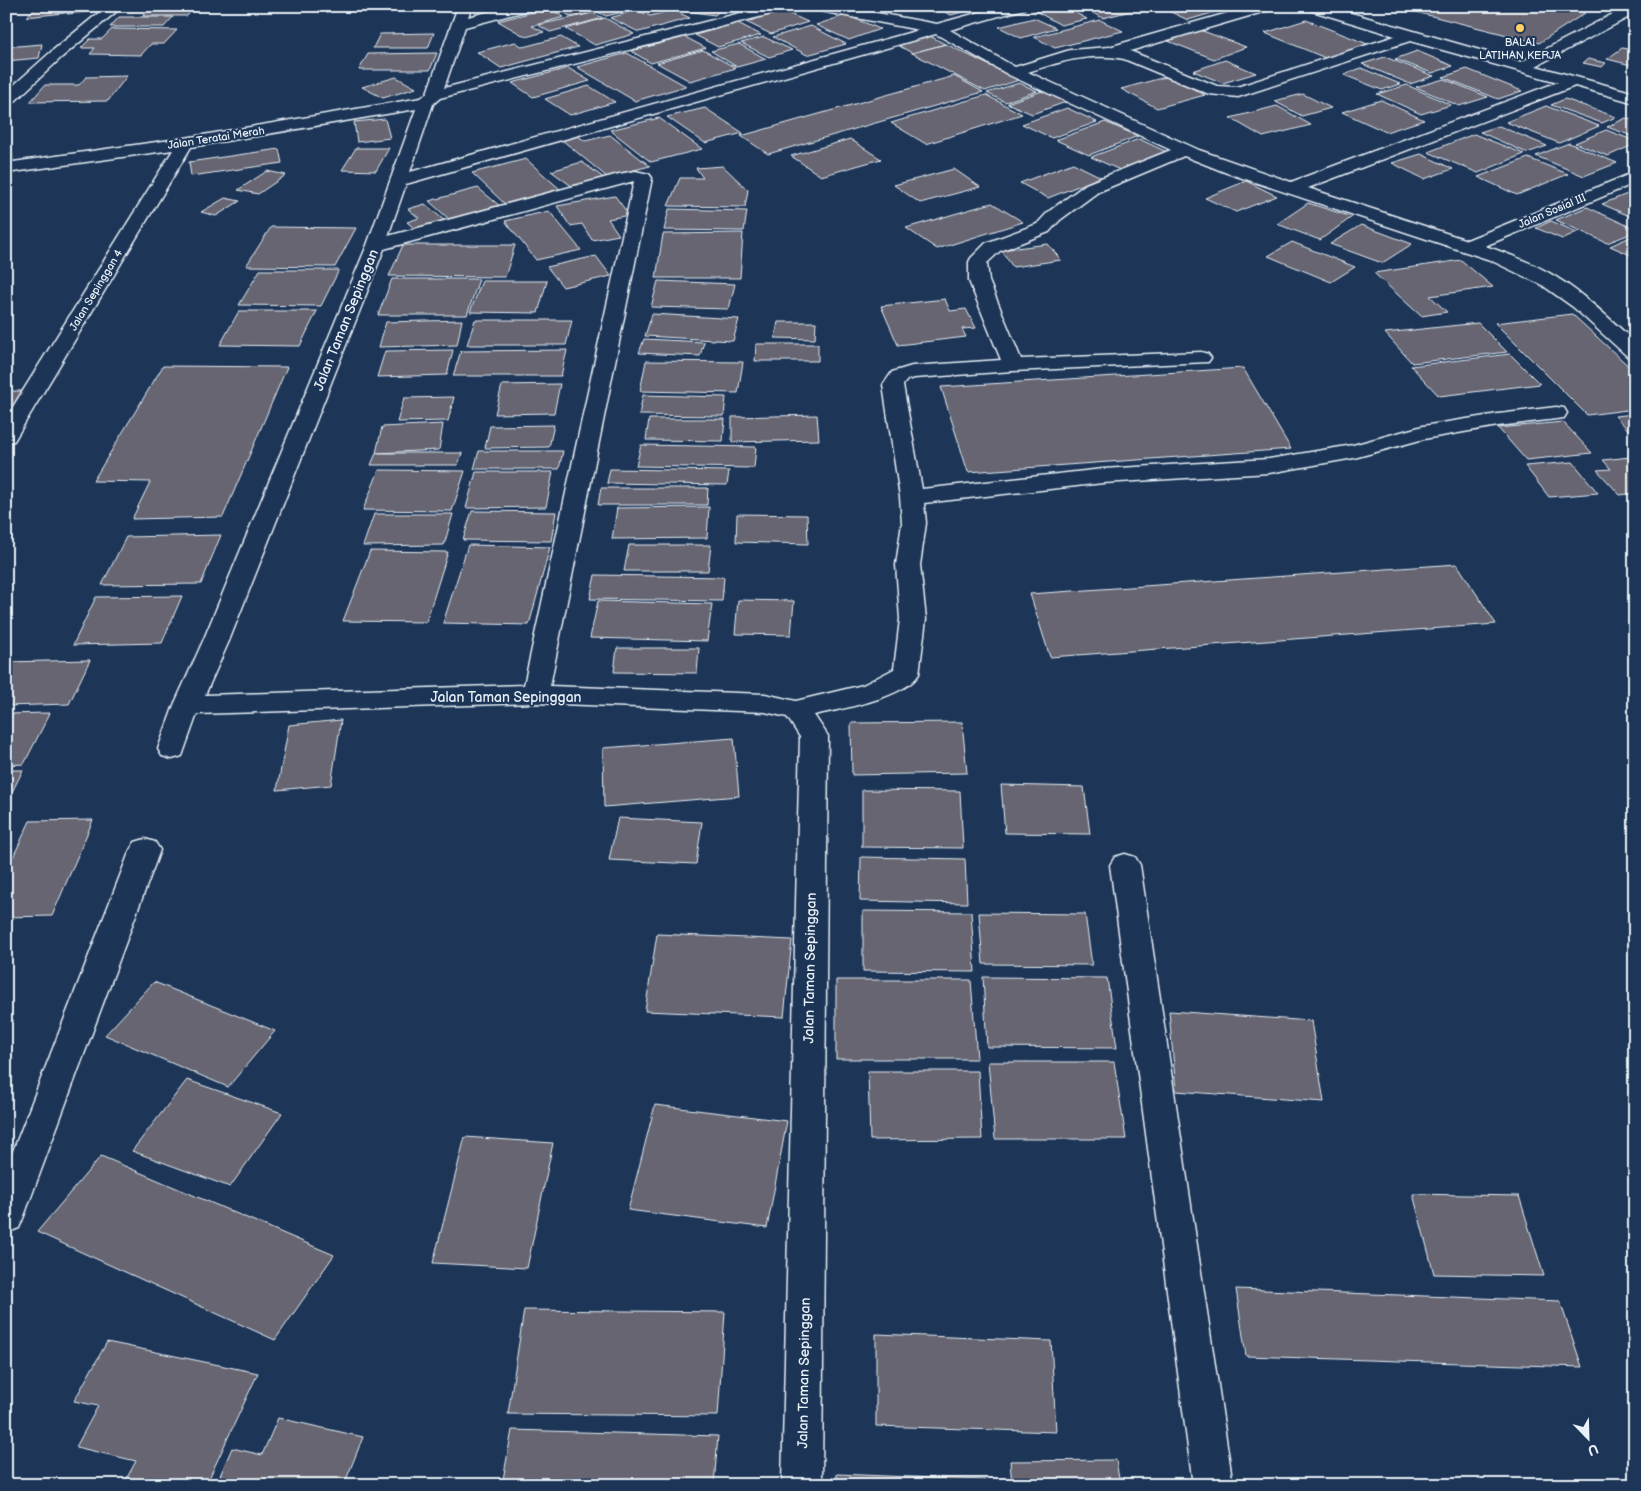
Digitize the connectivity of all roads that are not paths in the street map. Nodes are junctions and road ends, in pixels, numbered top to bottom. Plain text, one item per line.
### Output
1 (116, 6) edge
2 (528, 6) edge
3 (786, 6) edge
4 (815, 6) edge
5 (1019, 6) edge
6 (1268, 6) edge
7 (1311, 6) edge
8 (1630, 11) edge
9 (462, 15) edge
10 (938, 29) junction
11 (1410, 36) junction
12 (1113, 51) junction
13 (1524, 66) junction
14 (1014, 72) junction
15 (1574, 81) junction
16 (1635, 98) edge
17 (430, 99) junction
18 (6, 101) edge
19 (185, 143) junction
20 (1185, 150) junction
21 (6, 168) edge
22 (1635, 177) edge
23 (400, 180) junction
24 (1292, 188) junction
25 (376, 245) junction
26 (1469, 246) junction
27 (1635, 353) edge
28 (1201, 358) dead end
29 (1013, 365) junction
30 (1556, 413) dead end
31 (6, 436) edge
32 (912, 497) junction
33 (535, 694) junction
34 (187, 705) junction
35 (796, 710) junction
36 (172, 749) dead end
37 (145, 850) dead end
38 (1125, 865) dead end
39 (6, 1216) edge
40 (802, 1485) edge
41 (1213, 1485) edge

1 - 18 street
2 - 9 street
3 - 17 street, Jalan Teratai Merah
4 - 10 street
5 - 10 street
6 - 12 street
7 - 11 street
8 - 13 street
9 - 17 street, Jalan Taman Sepinggan
10 - 14 street
10 - 23 street
11 - 12 street
11 - 13 street
12 - 14 street
13 - 15 street
14 - 20 street
15 - 16 street
15 - 24 street
17 - 19 street, Jalan Teratai Merah
17 - 23 street, Jalan Taman Sepinggan
19 - 21 street, Jalan Teratai Merah
19 - 31 street, Jalan Sepinggan 4
20 - 24 street
20 - 29 street
22 - 26 street, Jalan Sosial III
23 - 25 street, Jalan Taman Sepinggan
24 - 26 street
25 - 33 street
25 - 34 street, Jalan Taman Sepinggan
26 - 27 street
28 - 29 street
29 - 32 street
30 - 32 street
32 - 35 street
33 - 34 street, Jalan Taman Sepinggan
33 - 35 street, Jalan Taman Sepinggan
34 - 36 street
35 - 40 street, Jalan Taman Sepinggan
37 - 39 street
38 - 41 street

